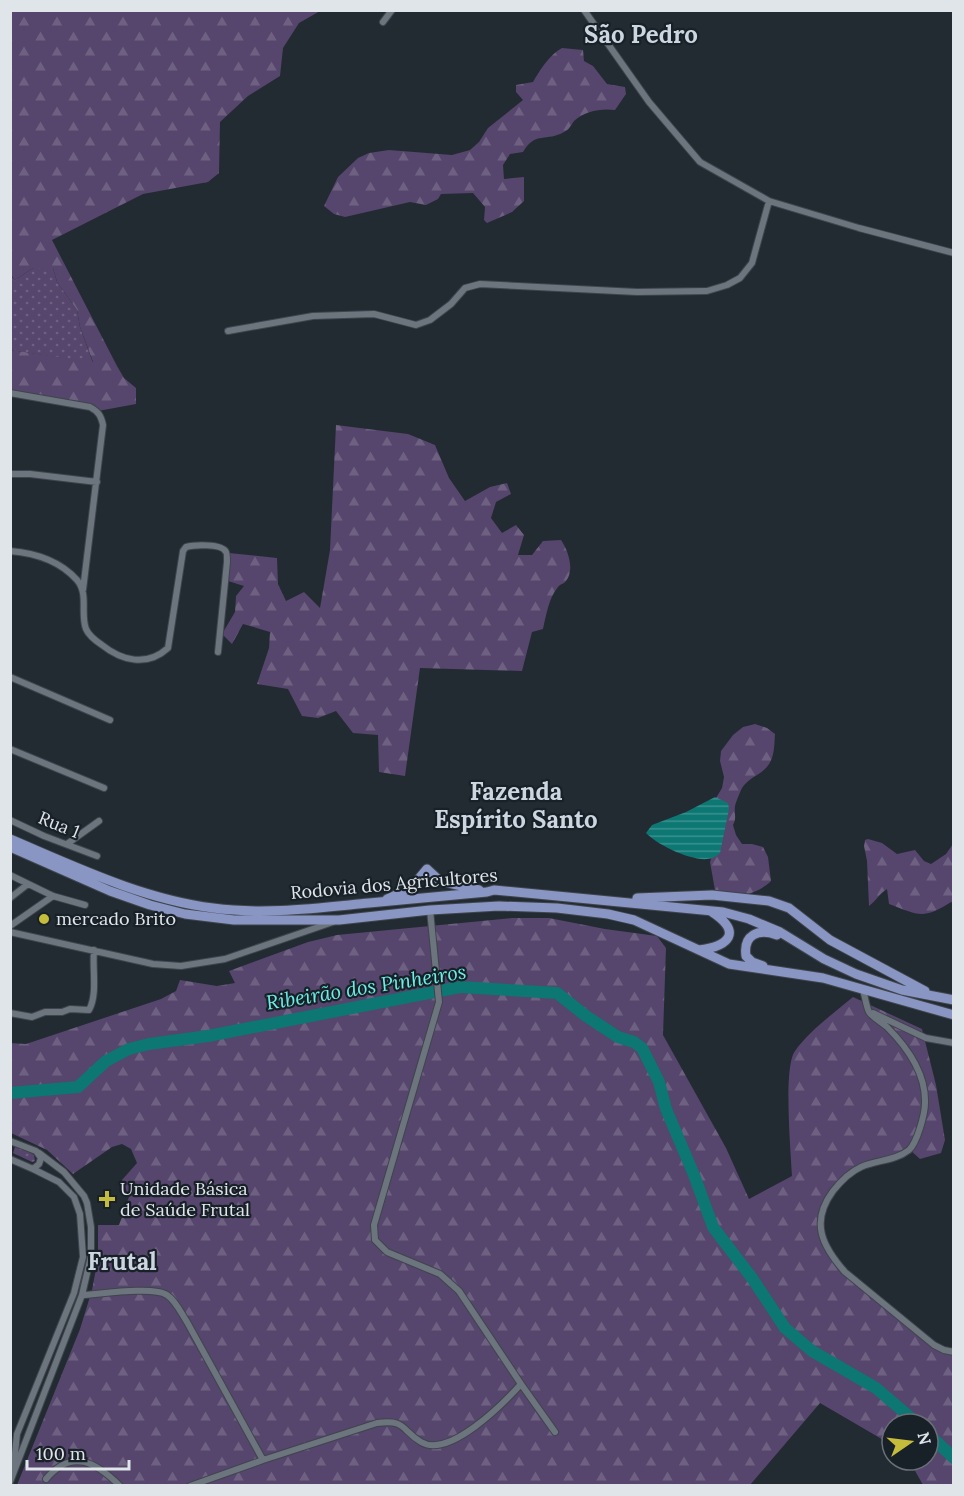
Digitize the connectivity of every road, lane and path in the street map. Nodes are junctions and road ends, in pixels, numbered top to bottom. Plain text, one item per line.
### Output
1 (392, 10) edge
2 (584, 10) edge
3 (383, 22) dead end
4 (769, 201) junction
5 (954, 253) edge
6 (228, 331) dead end
7 (10, 393) edge
8 (10, 474) edge
9 (97, 482) junction
10 (10, 550) edge
11 (83, 590) junction
12 (218, 652) dead end
13 (10, 677) edge
14 (110, 720) dead end
15 (10, 749) edge
16 (104, 788) dead end
17 (10, 820) edge
18 (99, 822) dead end
19 (10, 839) edge
20 (67, 844) junction
21 (10, 847) edge
22 (97, 856) dead end
23 (10, 875) edge
24 (28, 884) junction
25 (487, 892) junction
26 (53, 896) junction
27 (10, 898) edge
28 (598, 900) junction
29 (381, 902) junction
30 (85, 905) dead end
31 (430, 910) junction
32 (708, 910) junction
33 (21, 919) junction
34 (339, 920) junction
35 (10, 926) edge
36 (10, 932) edge
37 (22, 934) junction
38 (805, 945) junction
39 (94, 950) junction
40 (699, 950) junction
41 (780, 973) junction
42 (863, 990) junction
43 (939, 996) junction
44 (954, 1000) edge
45 (869, 1012) junction
46 (10, 1013) edge
47 (954, 1015) edge
48 (954, 1043) edge
49 (13, 1142) edge
50 (10, 1150) edge
51 (39, 1153) junction
52 (10, 1159) edge
53 (33, 1168) junction
54 (82, 1295) junction
55 (954, 1352) edge
56 (521, 1384) junction
57 (555, 1432) dead end
58 (263, 1460) junction
59 (12, 1479) edge
60 (46, 1479) dead end
61 (120, 1485) edge
62 (190, 1485) edge

1 - 3 street
2 - 4 street
4 - 5 street
4 - 6 street
7 - 9 street
8 - 9 street
9 - 11 street
10 - 11 street
11 - 12 street
13 - 14 street
15 - 16 street
17 - 20 street, Rua 1
18 - 20 street
19 - 29 main road, Rodovia dos Agricultores
20 - 22 street, Rua 1
21 - 34 main road, Rodovia dos Agricultores
23 - 24 street
24 - 26 street
24 - 27 street
25 - 28 main road, Rodovia dos Agricultores
25 - 29 main road, Rodovia dos Agricultores
25 - 29 main road
26 - 30 street
26 - 33 street
28 - 32 main road, Rodovia dos Agricultores
28 - 43 main road
31 - 34 main road, Rodovia dos Agricultores
31 - 40 main road, Rodovia dos Agricultores
31 - 56 street
32 - 38 main road, Rodovia dos Agricultores
32 - 40 main road
33 - 35 street
33 - 37 street
34 - 39 street
36 - 37 street
37 - 39 street
38 - 41 main road
38 - 43 main road, Rodovia dos Agricultores
39 - 46 street
40 - 41 main road, Rodovia dos Agricultores
41 - 42 main road, Rodovia dos Agricultores
42 - 45 street
42 - 47 main road, Rodovia dos Agricultores
43 - 44 main road, Rodovia dos Agricultores
45 - 48 street
45 - 55 street
49 - 50 street
49 - 51 street
51 - 53 street
51 - 54 street
52 - 53 street
53 - 59 street
54 - 58 street
54 - 59 street
56 - 57 street
56 - 58 street
58 - 62 street
60 - 61 street

